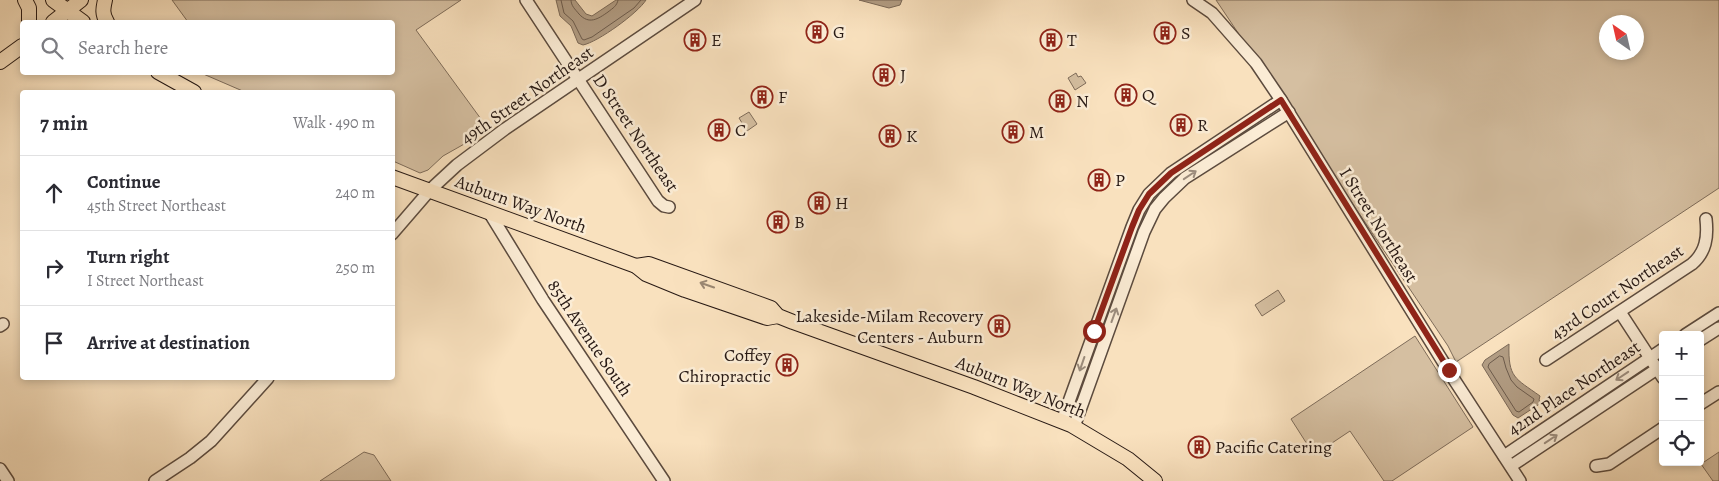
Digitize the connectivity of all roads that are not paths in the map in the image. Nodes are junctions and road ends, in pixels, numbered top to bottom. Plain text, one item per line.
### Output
1 (25, 0) edge
2 (53, 0) edge
3 (81, 0) edge
4 (105, 0) edge
5 (526, 0) edge
6 (695, 0) edge
7 (1193, 0) edge
8 (68, 11) junction
9 (29, 20) edge
10 (56, 20) edge
11 (80, 20) edge
12 (106, 20) edge
13 (20, 47) edge
14 (0, 62) edge
15 (163, 75) edge
16 (578, 80) junction
17 (190, 90) edge
18 (1281, 100) junction
19 (1289, 112) junction
20 (395, 178) edge
21 (430, 190) junction
22 (669, 207) dead end
23 (489, 212) junction
24 (1706, 219) dead end
25 (395, 231) edge
26 (636, 266) junction
27 (1620, 312) junction
28 (1719, 313) edge
29 (777, 315) junction
30 (1719, 328) edge
31 (1691, 331) edge
32 (1704, 337) edge
33 (1659, 352) edge
34 (1650, 358) junction
35 (1546, 360) dead end
36 (1659, 369) edge
37 (1659, 372) edge
38 (266, 380) edge
39 (1719, 392) edge
40 (1704, 401) edge
41 (1068, 424) junction
42 (1659, 431) edge
43 (1504, 456) junction
44 (1510, 466) junction
45 (1596, 466) dead end
46 (0, 469) edge
47 (8, 481) edge
48 (155, 481) edge
49 (664, 481) edge
50 (1155, 481) edge
51 (1520, 481) edge

1 - 9 main road
2 - 8 main road
3 - 8 main road
4 - 12 main road
5 - 16 street, D Street Northeast
6 - 16 street, 49th Street Northeast
7 - 18 street, I Street Northeast
8 - 10 main road
8 - 11 main road
13 - 14 main road
15 - 17 main road
16 - 21 street, 49th Street Northeast
16 - 22 street, D Street Northeast
18 - 19 street, I Street Northeast
18 -> 41 street
41 -> 19 street
19 - 43 street, I Street Northeast
20 - 21 main road, Auburn Way North
21 - 23 main road, Auburn Way North
21 - 25 street, 49th Street Northeast
23 - 26 main road, Auburn Way North
23 - 49 street, 85th Avenue South
24 - 27 street, 43rd Court Northeast
26 - 29 main road, Auburn Way North
29 -> 26 main road, Auburn Way North
27 - 34 street
27 - 35 street, 43rd Court Northeast
28 - 31 street
29 - 41 main road, Auburn Way North
30 - 32 street
33 - 34 street, 42nd Place Northeast
34 - 36 street
34 -> 43 street, 42nd Place Northeast
44 -> 37 street, 42nd Place Northeast
38 - 48 street
39 - 40 street
41 - 50 main road, Auburn Way North
42 - 45 street
43 - 44 street, I Street Northeast
44 - 51 street, I Street Northeast
46 - 47 street

